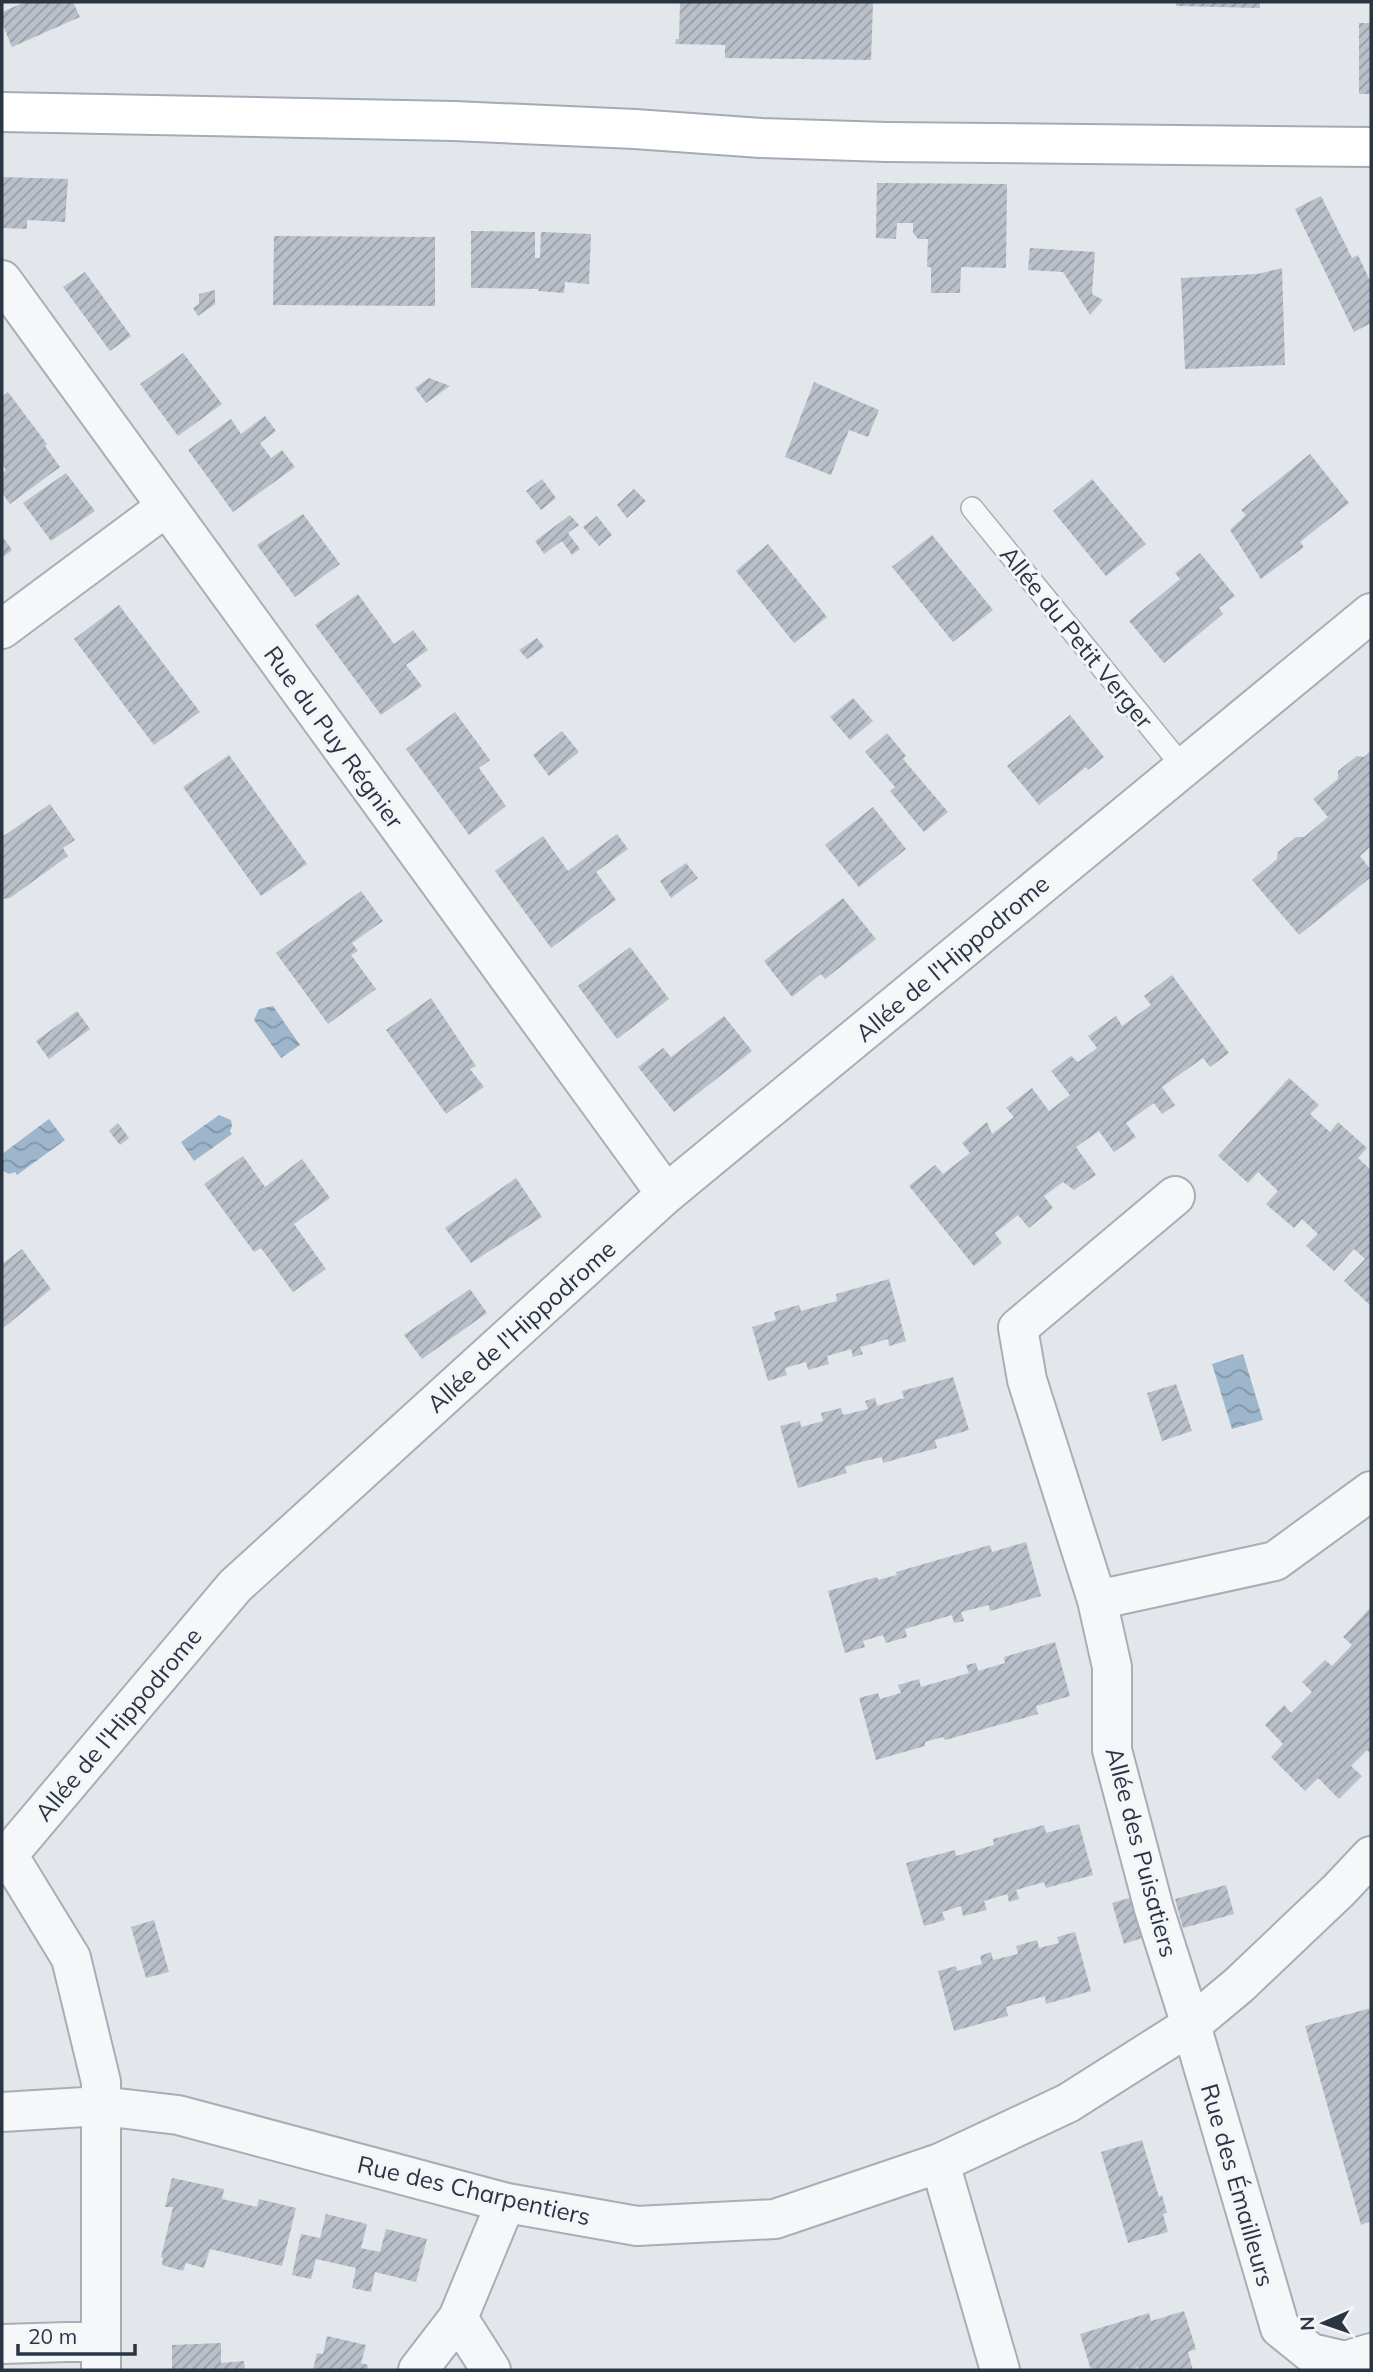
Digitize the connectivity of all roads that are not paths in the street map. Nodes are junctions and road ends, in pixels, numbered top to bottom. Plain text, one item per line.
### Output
1 (2, 112) edge
2 (1371, 147) edge
3 (2, 280) edge
4 (166, 507) junction
5 (972, 508) dead end
6 (1371, 614) edge
7 (2, 629) edge
8 (1183, 767) junction
9 (666, 1194) junction
10 (1175, 1196) dead end
11 (1371, 1492) edge
12 (1097, 1600) junction
13 (1371, 1856) edge
14 (1191, 2025) junction
15 (101, 2106) junction
16 (2, 2112) edge
17 (940, 2163) junction
18 (507, 2203) junction
19 (458, 2318) junction
20 (2, 2344) edge
21 (1371, 2353) edge
22 (101, 2356) edge
23 (418, 2370) edge
24 (491, 2370) edge
25 (1000, 2370) edge

1 - 2 main road
3 - 4 street, Rue du Puy Régnier
4 - 7 street
4 - 9 street, Rue du Puy Régnier
5 - 8 lane, Allée du Petit Verger
6 - 8 street, Allée de l'Hippodrome
8 - 9 street, Allée de l'Hippodrome
9 - 15 street, Allée de l'Hippodrome
10 - 12 street, Allée des Puisatiers
11 - 12 street
12 - 14 street, Allée des Puisatiers
13 - 14 street, Rue des Charpentiers
14 - 17 street, Rue des Charpentiers
14 - 21 street, Rue des Émailleurs
15 - 16 street
15 - 18 street, Rue des Charpentiers
15 - 22 street
17 - 18 street, Rue des Charpentiers
17 - 25 street
18 - 19 street
19 - 23 street
19 - 24 street
20 - 22 street

